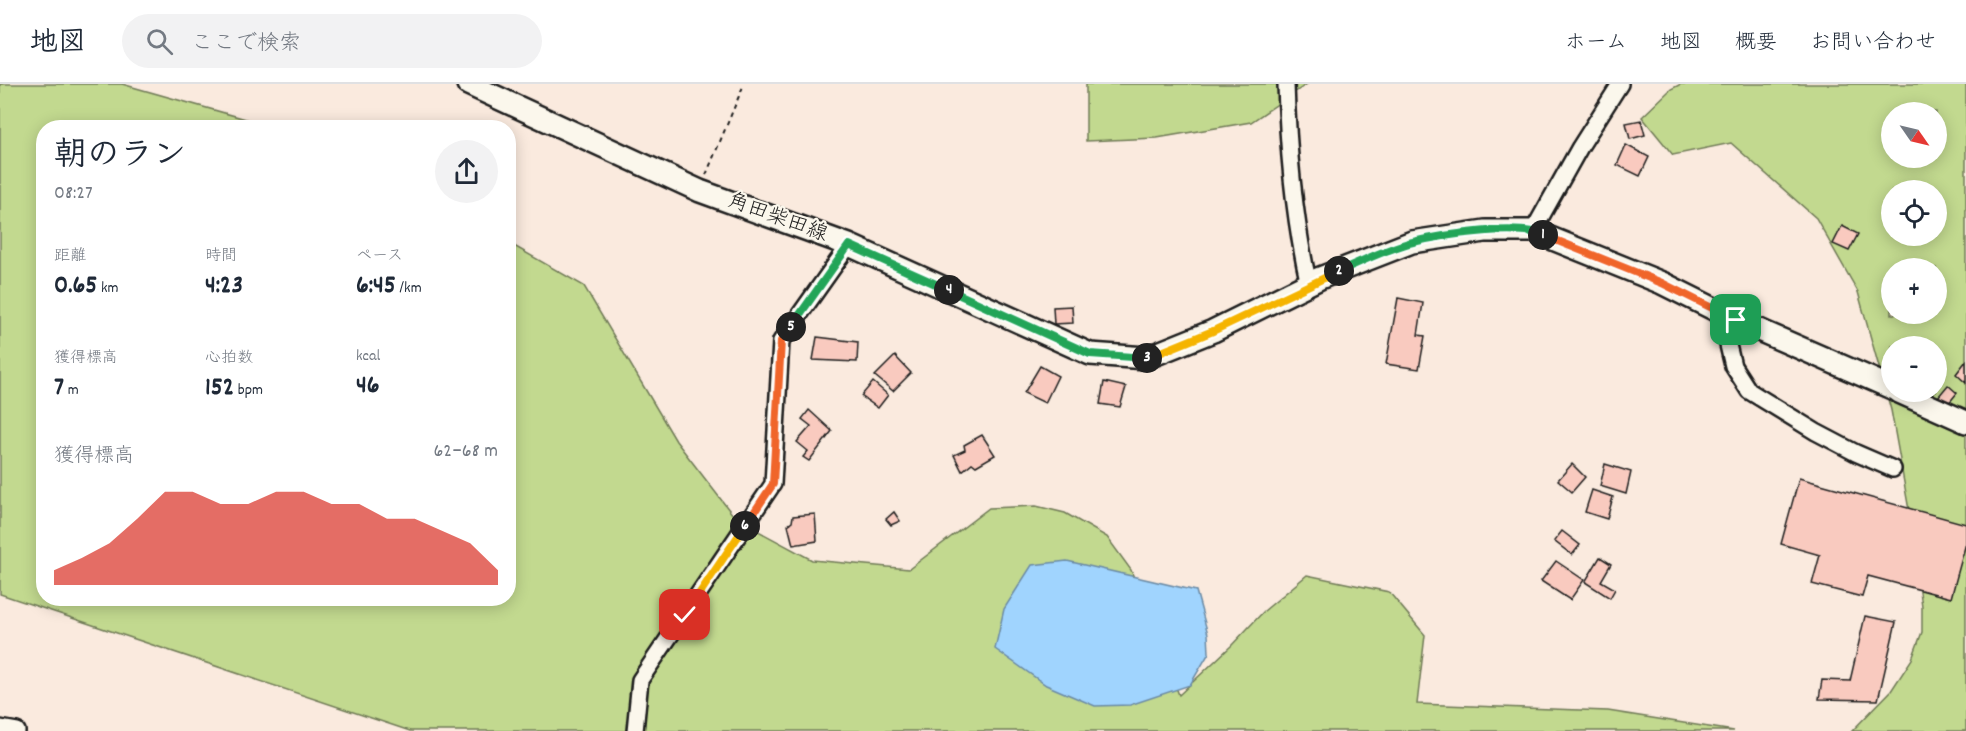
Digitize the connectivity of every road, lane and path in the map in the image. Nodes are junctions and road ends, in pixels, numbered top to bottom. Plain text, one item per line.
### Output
1 (468, 84) edge
2 (744, 84) edge
3 (1286, 84) edge
4 (1620, 84) edge
5 (700, 191) junction
6 (1533, 231) junction
7 (849, 245) junction
8 (1309, 285) junction
9 (1736, 320) junction
10 (1881, 383) edge
11 (1921, 402) edge
12 (1966, 422) edge
13 (1893, 469) dead end
14 (0, 728) edge
15 (17, 731) edge
16 (635, 731) edge

1 - 5 main road, 角田柴田線
2 - 5 path
3 - 8 street
4 - 6 street
5 - 7 main road, 角田柴田線
6 - 8 main road, 角田柴田線
6 - 9 main road, 角田柴田線
7 - 8 main road, 角田柴田線
7 - 16 street
9 - 10 main road, 角田柴田線
9 - 13 street
11 - 12 main road
14 - 15 street

